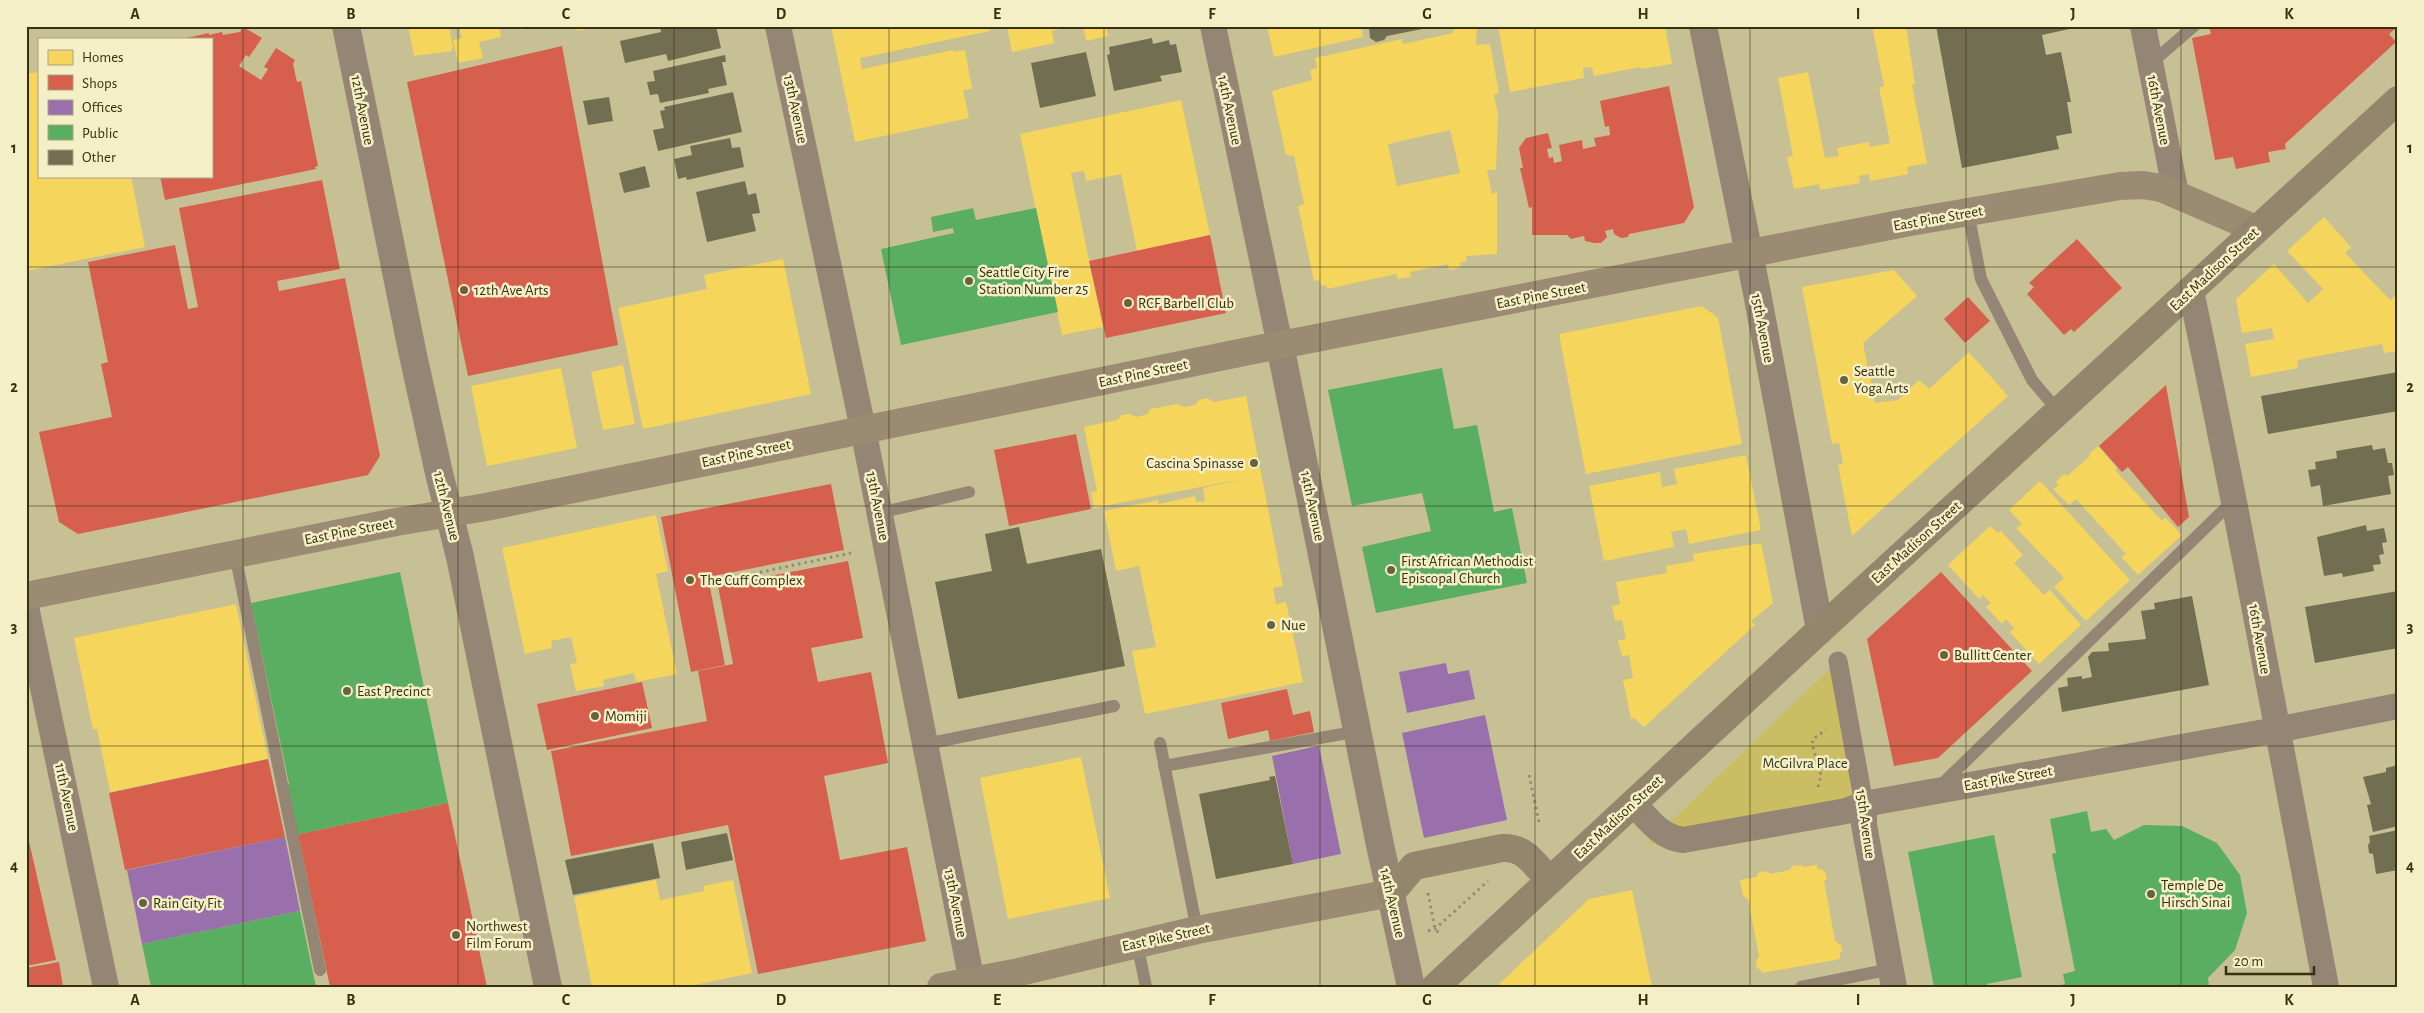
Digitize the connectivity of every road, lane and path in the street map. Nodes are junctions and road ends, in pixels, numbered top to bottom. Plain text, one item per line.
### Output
1 (346, 26) edge
2 (778, 26) edge
3 (1213, 26) edge
4 (1703, 26) edge
5 (2143, 26) edge
6 (2194, 26) edge
7 (2150, 64) junction
8 (2398, 100) edge
9 (2176, 194) junction
10 (1968, 212) junction
11 (2256, 229) junction
12 (1749, 254) junction
13 (2191, 291) junction
14 (1280, 345) junction
15 (2059, 412) junction
16 (863, 429) junction
17 (969, 492) dead end
18 (2235, 499) junction
19 (880, 513) junction
20 (448, 514) junction
21 (851, 553) dead end
22 (235, 554) junction
23 (709, 583) dead end
24 (26, 596) edge
25 (26, 607) edge
26 (1820, 630) junction
27 (1838, 661) dead end
28 (1114, 706) dead end
29 (2398, 706) edge
30 (1831, 726) dead end
31 (2276, 730) junction
32 (1359, 731) junction
33 (1160, 743) dead end
34 (926, 744) junction
35 (1164, 766) junction
36 (1529, 775) dead end
37 (1935, 791) junction
38 (1818, 793) dead end
39 (1633, 803) junction
40 (1864, 804) junction
41 (1540, 822) dead end
42 (1495, 874) dead end
43 (1549, 880) junction
44 (1428, 891) dead end
45 (1391, 894) junction
46 (1436, 929) junction
47 (1197, 930) junction
48 (1428, 931) dead end
49 (1441, 935) dead end
50 (1137, 943) junction
51 (320, 970) dead end
52 (1893, 978) edge
53 (972, 984) edge
54 (106, 987) edge
55 (548, 987) edge
56 (942, 987) edge
57 (1146, 987) edge
58 (1412, 987) edge
59 (1435, 987) edge
60 (1801, 987) edge
61 (2326, 987) edge

1 - 20 street, 12th Avenue
2 - 16 street, 13th Avenue
3 - 14 street, 14th Avenue
4 - 12 street, 15th Avenue
5 - 7 street, 16th Avenue
6 - 7 lane
7 - 9 street, 16th Avenue
8 - 11 main road, East Madison Street
9 - 10 main road, East Pine Street
9 - 11 main road, East Pine Street
10 - 12 main road, East Pine Street
10 - 15 lane
11 - 13 main road, East Madison Street
12 - 14 main road, East Pine Street
12 - 26 street, 15th Avenue
13 - 15 main road, East Madison Street
13 - 18 street, 16th Avenue
14 - 16 main road, East Pine Street
14 - 32 street, 14th Avenue
15 - 26 main road, East Madison Street
16 - 19 street, 13th Avenue
16 - 20 main road, East Pine Street
17 - 19 lane
18 - 31 street, 16th Avenue
18 - 37 lane
19 - 34 street, 13th Avenue
20 - 22 main road, East Pine Street
20 - 55 street, 12th Avenue
21 - 23 path
22 - 24 main road, East Pine Street
22 - 51 lane
25 - 54 street, 11th Avenue
26 - 39 main road, East Madison Street
27 - 40 street, 15th Avenue
28 - 34 lane
29 - 31 street, East Pike Street
30 - 38 path
31 - 37 street, East Pike Street
31 - 61 street, 16th Avenue
32 - 35 lane
32 - 45 street, 14th Avenue
33 - 35 lane
34 - 53 street, 13th Avenue
35 - 47 lane
36 - 41 path
37 - 40 street, East Pike Street
39 - 40 street, East Pike Street
39 - 43 main road, East Madison Street
40 - 52 street, 15th Avenue
42 - 46 path
43 - 45 main road
43 - 59 main road, East Madison Street
44 - 46 path
45 - 47 main road, East Pike Street
45 - 58 street, 14th Avenue
46 - 48 path
46 - 49 path
47 - 50 main road, East Pike Street
50 - 53 main road, East Pike Street
50 - 57 lane
52 - 60 lane
53 - 56 main road, East Pike Street

